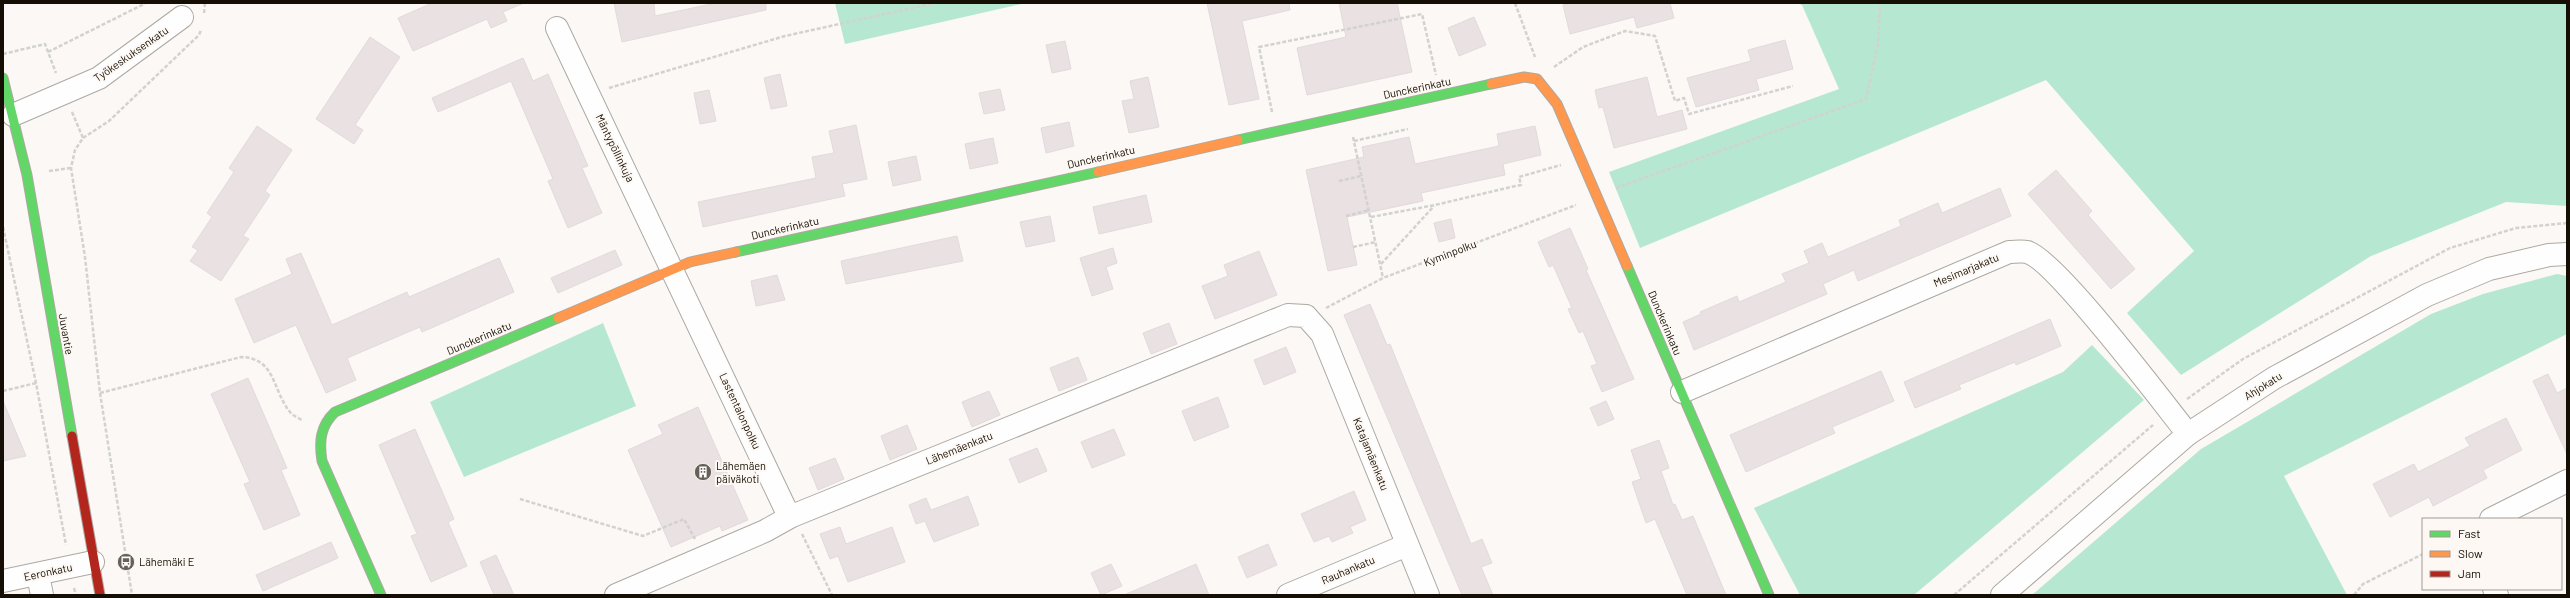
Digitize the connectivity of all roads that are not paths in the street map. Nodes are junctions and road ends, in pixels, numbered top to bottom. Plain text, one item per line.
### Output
1 (192, 20) road end
2 (557, 28) dead end
3 (3, 78) edge
4 (8, 117) edge
5 (2567, 254) edge
6 (672, 268) junction
7 (1306, 316) joint
8 (1682, 392) junction
9 (2188, 434) junction
10 (2567, 481) edge
11 (792, 516) junction
12 (2493, 518) edge
13 (1408, 545) junction
14 (94, 562) junction
15 (3, 581) edge
16 (40, 585) edge
17 (100, 595) edge
18 (381, 595) edge
19 (616, 595) edge
20 (1288, 595) edge
21 (1428, 595) edge
22 (1769, 595) edge
23 (2002, 595) edge

1 - 4 street, Työkeskuksenkatu
2 - 6 street, Mäntypöllinkuja
3 - 4 street, Juvantie
4 - 14 street, Juvantie
5 - 9 street, Ahjokatu
6 - 8 street, Dunckerinkatu
6 - 11 street, Lastentalonpolku
6 - 18 street, Dunckerinkatu
7 - 11 street, Lähemäenkatu
7 - 13 street, Katajamäenkatu
8 - 9 street, Mesimarjakatu
8 - 22 street, Dunckerinkatu
9 - 23 street, Ahjokatu
10 - 12 street
11 - 19 street, Lähemäenkatu
13 - 20 street, Rauhankatu
13 - 21 street, Katajamäenkatu
14 - 16 street, Eeronkatu
14 - 17 street, Juvantie
15 - 16 street, Eeronkatu

